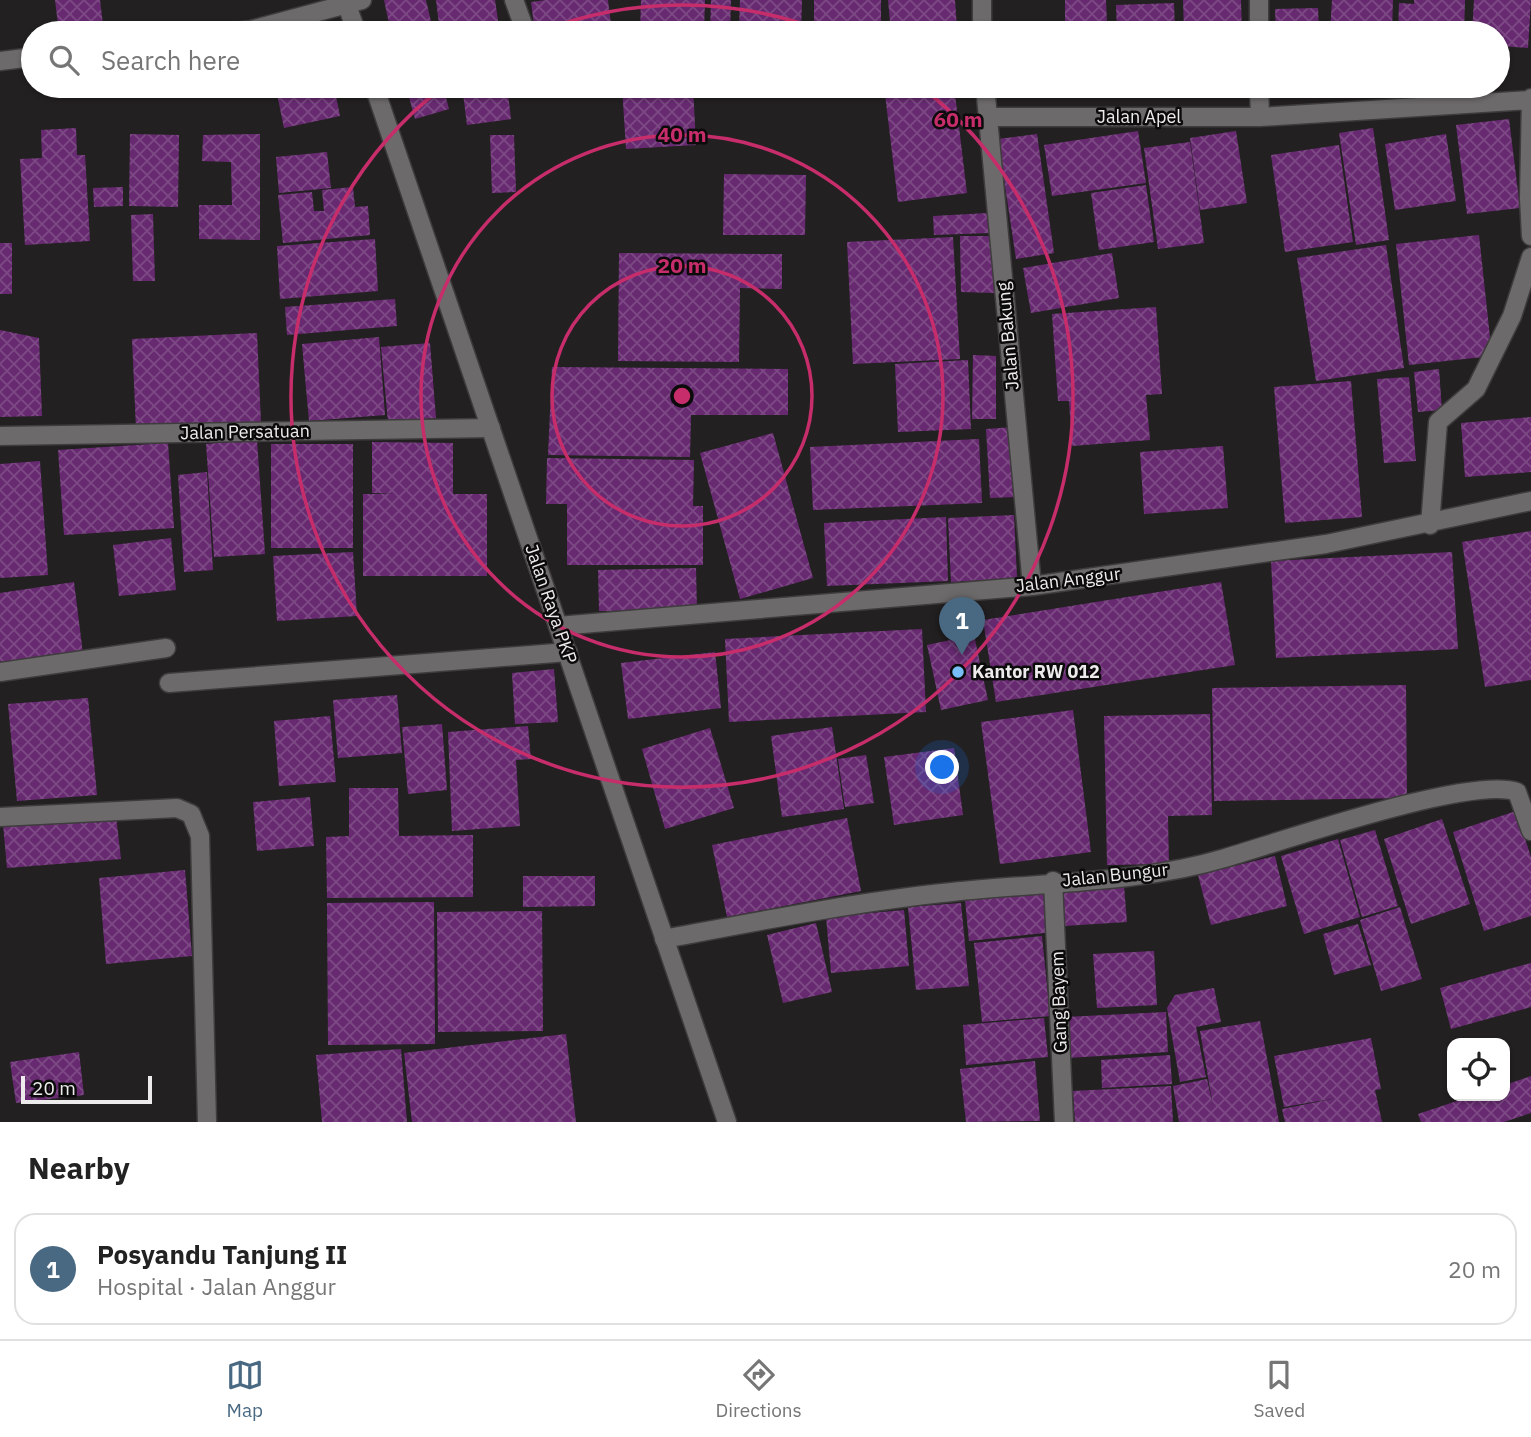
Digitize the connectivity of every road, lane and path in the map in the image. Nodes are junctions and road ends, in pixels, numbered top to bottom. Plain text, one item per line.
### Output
1 (514, 0) edge
2 (982, 0) edge
3 (1259, 0) edge
4 (351, 2) edge
5 (283, 21) edge
6 (355, 21) edge
7 (522, 21) edge
8 (982, 21) edge
9 (1259, 21) edge
10 (21, 58) edge
11 (0, 61) edge
12 (378, 98) edge
13 (986, 98) edge
14 (1259, 98) edge
15 (1531, 100) edge
16 (987, 117) junction
17 (1260, 117) junction
18 (1531, 236) edge
19 (1531, 257) edge
20 (491, 428) junction
21 (0, 436) edge
22 (1531, 501) edge
23 (1430, 524) junction
24 (1032, 586) junction
25 (558, 626) junction
26 (166, 648) dead end
27 (568, 652) junction
28 (0, 672) edge
29 (169, 683) dead end
30 (0, 817) edge
31 (1531, 831) edge
32 (1053, 881) junction
33 (664, 939) junction
34 (207, 1122) edge
35 (727, 1122) edge
36 (1064, 1122) edge

1 - 7 street
2 - 8 street
3 - 9 street
4 - 5 street
4 - 6 street
10 - 11 street
12 - 20 street, Jalan Raya PKP
13 - 16 street, Jalan Bakung
14 - 17 street
15 - 17 street, Jalan Apel
15 - 18 street
16 - 17 street, Jalan Apel
16 - 24 street, Jalan Bakung
19 - 23 street
20 - 21 street, Jalan Persatuan
20 - 25 street, Jalan Raya PKP
22 - 23 street, Jalan Anggur
23 - 24 street, Jalan Anggur
24 - 25 street, Jalan Anggur
25 - 27 street, Jalan Raya PKP
26 - 28 street
27 - 29 street
27 - 33 street, Jalan Raya PKP
30 - 34 street
31 - 32 street, Jalan Bungur
32 - 33 street, Jalan Bungur
32 - 36 street, Gang Bayem
33 - 35 street, Jalan Raya PKP

